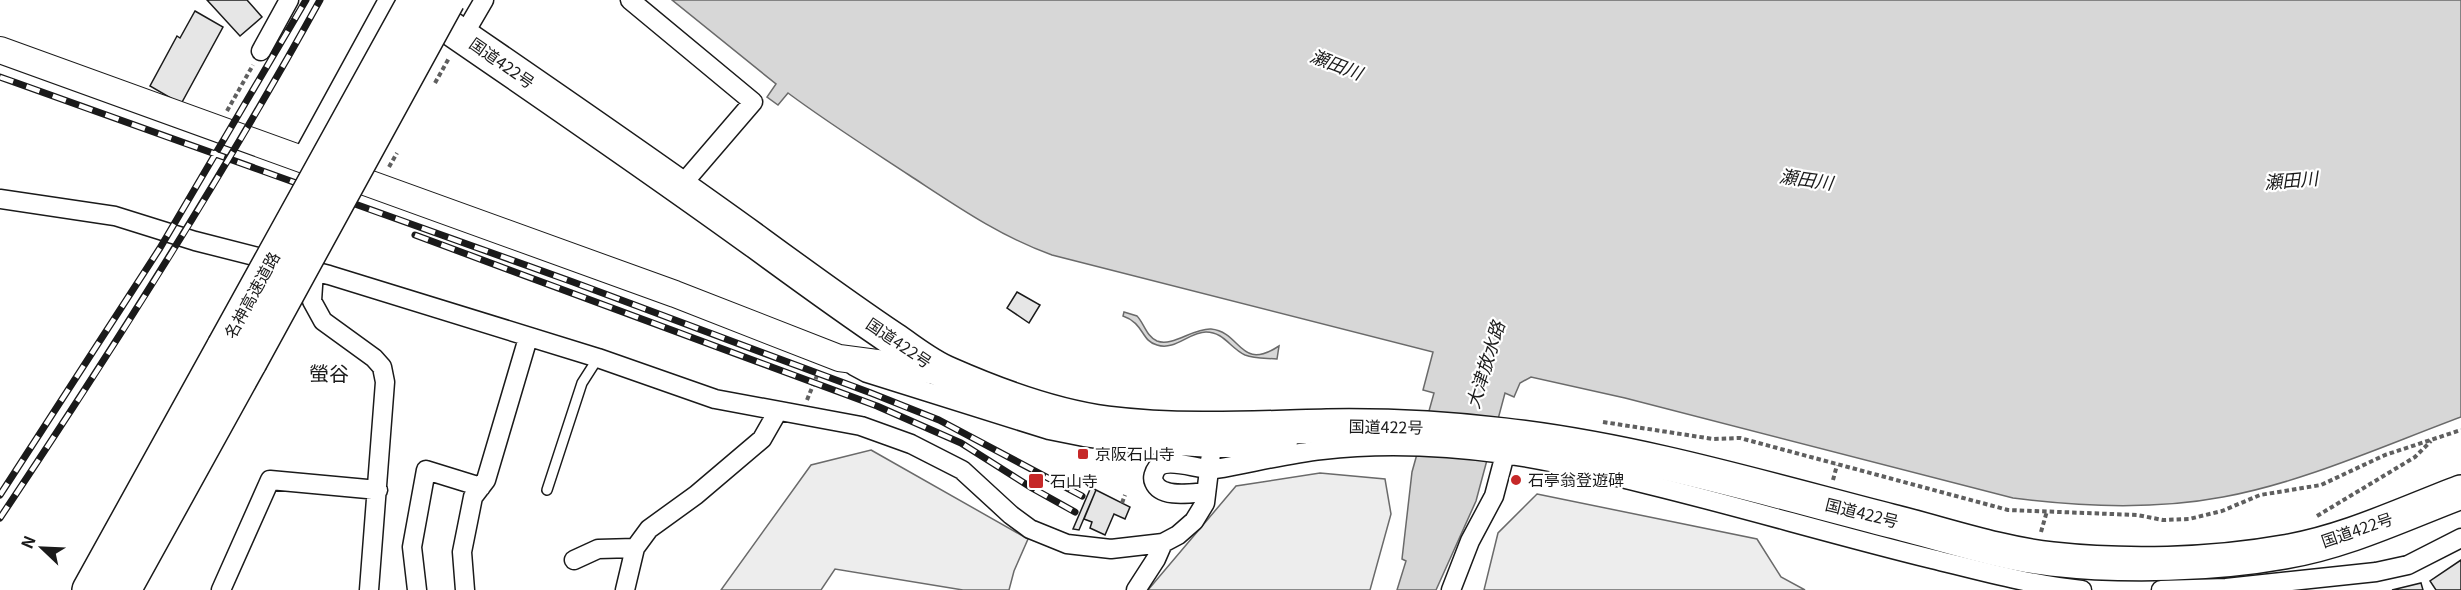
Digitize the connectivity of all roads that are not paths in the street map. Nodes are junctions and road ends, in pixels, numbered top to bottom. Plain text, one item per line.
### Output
1 (289, 0) edge
2 (388, 0) edge
3 (410, 0) edge
4 (415, 0) edge
5 (448, 0) edge
6 (484, 0) edge
7 (630, 0) edge
8 (463, 36) junction
9 (0, 50) edge
10 (261, 51) road end
11 (301, 159) junction
12 (680, 187) junction
13 (0, 199) edge
14 (314, 271) junction
15 (528, 338) junction
16 (237, 354) junction
17 (598, 358) junction
18 (830, 361) junction
19 (942, 372) junction
20 (786, 413) junction
21 (1213, 438) junction
22 (1505, 441) junction
23 (1209, 470) junction
24 (481, 487) junction
25 (378, 490) junction
26 (547, 490) dead end
27 (1206, 492) junction
28 (2461, 492) edge
29 (2461, 538) edge
30 (1163, 543) junction
31 (635, 548) junction
32 (1966, 554) junction
33 (574, 560) dead end
34 (89, 590) edge
35 (124, 590) edge
36 (226, 590) edge
37 (369, 590) edge
38 (417, 590) edge
39 (465, 590) edge
40 (625, 590) edge
41 (1136, 590) edge
42 (1451, 590) edge
43 (2082, 590) edge
44 (2161, 590) edge

1 - 10 street
2 - 11 street
3 - 8 highway, 国道422号
4 - 16 highway, 名神高速道路, bridge
5 - 16 highway, 名神高速道路, bridge
6 - 8 street
7 - 12 street
8 - 12 highway, 国道422号
9 - 11 street
11 - 18 street
12 - 19 highway, 国道422号
13 - 14 street
14 - 15 street
14 - 25 street
15 - 17 street
15 - 24 street
16 - 34 highway, 名神高速道路
16 - 35 highway, 名神高速道路
17 - 20 street
17 - 26 lane
18 - 19 street
18 - 21 street
19 - 21 highway, 国道422号
20 - 30 street
20 - 31 street
21 - 22 highway, 国道422号
21 - 23 street
22 - 23 street
22 - 32 highway, 国道422号
22 - 42 street
23 - 27 street
23 - 27 street
24 - 38 street
24 - 39 street
25 - 36 street
25 - 37 street
27 - 30 street
28 - 32 highway, 国道422号
29 - 44 street
30 - 41 street
31 - 33 street
31 - 40 street
32 - 43 street

